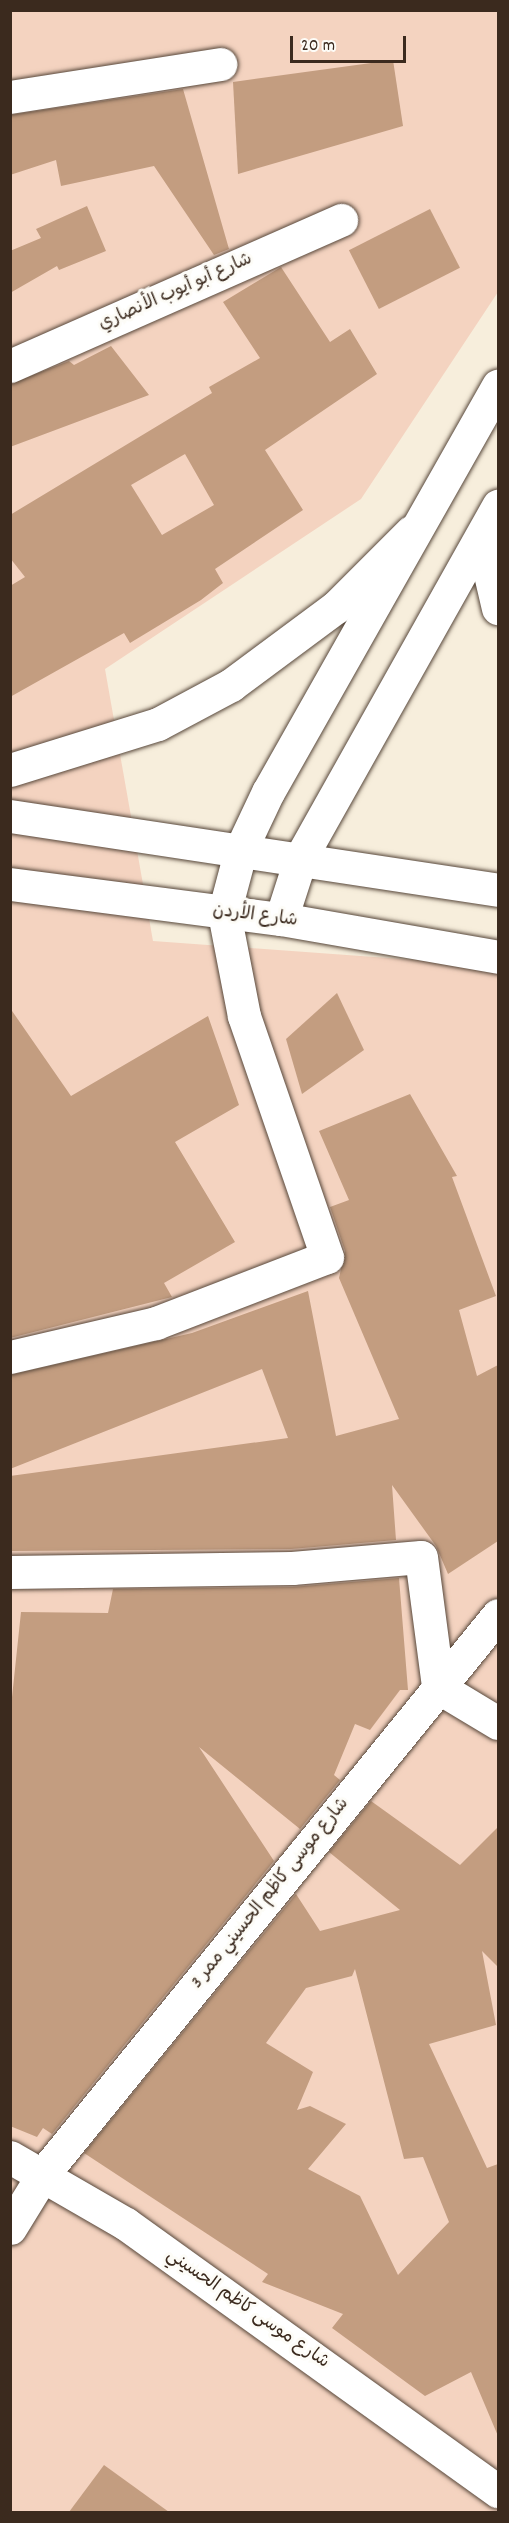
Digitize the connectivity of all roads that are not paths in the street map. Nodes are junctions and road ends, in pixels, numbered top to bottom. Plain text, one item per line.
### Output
1 (220, 64) dead end
2 (10, 97) edge
3 (341, 220) dead end
4 (10, 366) edge
5 (498, 386) edge
6 (498, 506) edge
7 (411, 532) junction
8 (482, 540) junction
9 (498, 608) edge
10 (10, 770) edge
11 (10, 816) edge
12 (241, 849) junction
13 (300, 857) junction
14 (10, 884) edge
15 (498, 890) edge
16 (224, 913) junction
17 (281, 919) junction
18 (498, 957) edge
19 (10, 1357) edge
20 (10, 1572) edge
21 (498, 1615) edge
22 (438, 1687) junction
23 (498, 1723) edge
24 (10, 2157) edge
25 (44, 2173) junction
26 (10, 2228) edge
27 (498, 2491) edge

1 - 2 main road
3 - 4 main road, شارع أبو أيوب الأنصاري
5 - 7 main road
6 - 8 main road
7 - 10 main road
7 - 12 main road
8 - 9 main road
8 - 13 main road
11 - 12 main road
12 - 13 main road
12 - 16 main road
13 - 15 main road
13 - 17 main road
14 - 16 main road, شارع الأردن
16 - 17 main road, شارع الأردن
16 - 19 main road
17 - 18 main road, شارع الأردن
20 - 22 main road
21 - 22 main road, شارع موسى كاظم الحسيني ممر 3
22 - 23 main road
22 - 25 main road, شارع موسى كاظم الحسيني ممر 3
24 - 25 main road, شارع موسى كاظم الحسيني
25 - 26 main road
25 - 27 main road, شارع موسى كاظم الحسيني

